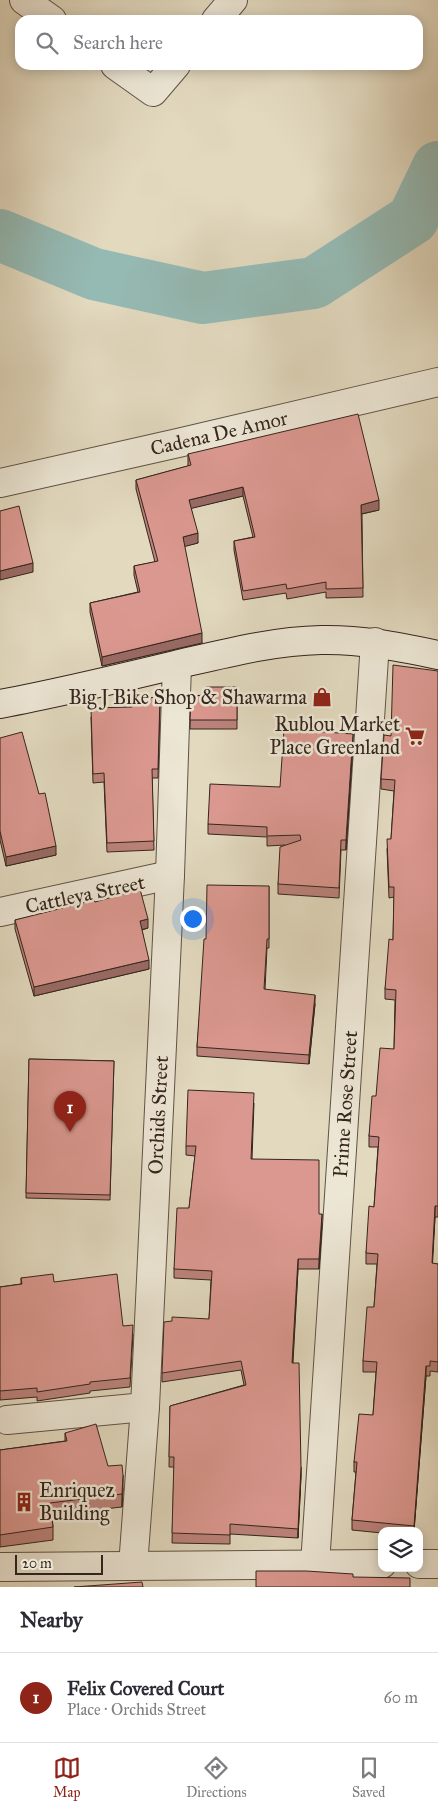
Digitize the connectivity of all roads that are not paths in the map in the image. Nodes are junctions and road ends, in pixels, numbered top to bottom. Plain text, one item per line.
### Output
1 (24, 0) edge
2 (233, 0) edge
3 (45, 15) edge
4 (220, 15) edge
5 (122, 70) edge
6 (172, 70) edge
7 (438, 382) edge
8 (0, 483) edge
9 (375, 642) junction
10 (438, 655) edge
11 (177, 665) junction
12 (0, 704) edge
13 (170, 875) junction
14 (0, 912) edge
15 (145, 1407) junction
16 (7, 1420) dead end
17 (316, 1564) junction
18 (378, 1564) edge
19 (423, 1564) edge
20 (438, 1564) edge
21 (133, 1566) junction
22 (1, 1567) edge

1 - 3 street
2 - 4 street
5 - 6 street
7 - 8 street, Cadena De Amor
9 - 10 street
9 - 11 street
9 - 17 street, Prime Rose Street
11 - 12 street
11 - 13 street, Orchids Street
13 - 14 street, Cattleya Street
13 - 15 street, Orchids Street
15 - 16 street
15 - 21 street, Orchids Street
17 - 18 street
17 - 21 street
19 - 20 street
21 - 22 street

